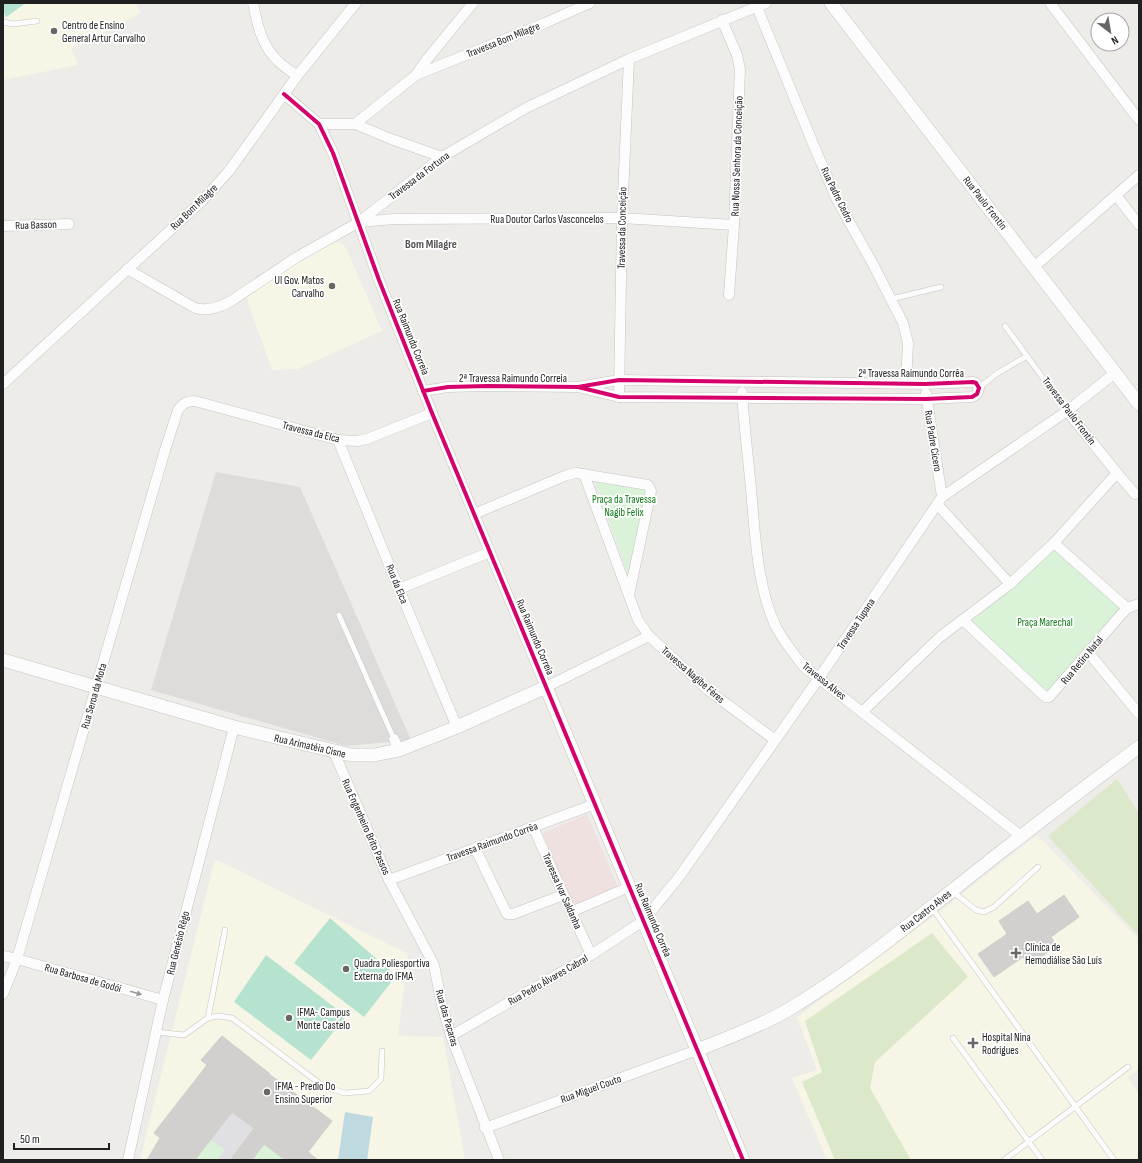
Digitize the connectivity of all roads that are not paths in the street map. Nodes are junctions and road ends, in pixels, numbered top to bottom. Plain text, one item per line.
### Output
1 (253, 3) edge
2 (356, 3) edge
3 (473, 3) edge
4 (590, 3) edge
5 (766, 3) edge
6 (830, 3) edge
7 (1050, 3) edge
8 (757, 7) junction
9 (722, 20) junction
10 (37, 21) dead end
11 (3, 22) edge
12 (629, 59) junction
13 (416, 75) junction
14 (297, 76) junction
15 (284, 94) junction
16 (1139, 120) edge
17 (319, 124) junction
18 (355, 124) junction
19 (442, 157) junction
20 (1139, 175) edge
21 (1116, 195) junction
22 (622, 218) junction
23 (359, 222) junction
24 (69, 224) dead end
25 (734, 225) junction
26 (1139, 225) edge
27 (3, 226) edge
28 (1034, 267) junction
29 (127, 270) junction
30 (941, 287) dead end
31 (729, 295) dead end
32 (891, 299) junction
33 (1005, 326) dead end
34 (1027, 356) junction
35 (1115, 373) junction
36 (619, 380) junction
37 (741, 382) junction
38 (906, 383) junction
39 (3, 384) edge
40 (925, 384) junction
41 (578, 387) junction
42 (979, 388) junction
43 (423, 391) junction
44 (619, 397) junction
45 (742, 397) junction
46 (926, 399) junction
47 (188, 401) joint
48 (1139, 404) edge
49 (1067, 411) junction
50 (432, 413) junction
51 (338, 440) junction
52 (584, 474) junction
53 (1117, 474) junction
54 (1135, 494) dead end
55 (940, 501) junction
56 (474, 514) junction
57 (1054, 543) junction
58 (490, 552) junction
59 (1010, 584) junction
60 (398, 589) junction
61 (629, 595) junction
62 (1139, 604) edge
63 (1127, 608) junction
64 (339, 615) dead end
65 (963, 620) junction
66 (649, 636) junction
67 (1088, 652) junction
68 (3, 660) edge
69 (819, 678) junction
70 (546, 687) junction
71 (96, 688) junction
72 (862, 712) junction
73 (1139, 714) edge
74 (234, 727) junction
75 (458, 728) junction
76 (775, 740) junction
77 (397, 744) junction
78 (1139, 747) edge
79 (334, 752) junction
80 (595, 804) junction
81 (533, 827) junction
82 (1021, 836) junction
83 (475, 848) junction
84 (1038, 867) dead end
85 (389, 880) junction
86 (629, 887) junction
87 (952, 890) junction
88 (563, 894) junction
89 (931, 907) junction
90 (571, 912) junction
91 (643, 921) junction
92 (225, 930) dead end
93 (591, 955) junction
94 (3, 956) edge
95 (17, 959) junction
96 (3, 994) edge
97 (163, 1000) junction
98 (208, 1018) junction
99 (156, 1032) junction
100 (451, 1036) junction
101 (953, 1038) dead end
102 (697, 1050) junction
103 (382, 1051) dead end
104 (1128, 1067) dead end
105 (1075, 1106) junction
106 (485, 1128) junction
107 (1028, 1141) junction
108 (128, 1160) edge
109 (499, 1160) edge
110 (744, 1160) edge
111 (1004, 1160) edge
112 (1042, 1160) edge
113 (1114, 1160) edge

1 - 14 street
2 - 14 street, Rua Bom Milagre
3 - 13 street, Travessa Bom Milagre
4 - 13 street, Travessa Bom Milagre
5 - 8 street, Travessa da Fortuna
6 - 28 street, Rua Paulo Frontin
7 - 16 street
8 - 9 street, Travessa da Fortuna
8 - 32 street, Rua Padre Cedro
9 - 12 street, Travessa da Fortuna
9 - 25 street, Rua Nossa Senhora da Conceição
10 - 11 lane
12 - 19 street, Travessa da Fortuna
12 - 22 street, Travessa da Conceição
13 - 18 street, Travessa Bom Milagre
14 - 15 street, Rua Bom Milagre
15 - 17 street, Rua Raimundo Correia
15 - 29 street, Rua Bom Milagre
17 - 18 street
17 - 23 street, Rua Raimundo Correia
18 - 19 street
19 - 23 street, Travessa da Fortuna
20 - 21 street
21 - 26 street
21 - 28 street
22 - 23 street, Rua Doutor Carlos Vasconcelos
22 - 25 street, Rua Doutor Carlos Vasconcelos
22 - 36 street, Travessa da Conceição
23 - 29 street, Travessa da Fortuna
23 - 43 street, Rua Raimundo Correia
24 - 27 street, Rua Basson
25 - 31 street, Rua Nossa Senhora da Conceição
28 - 35 street, Rua Paulo Frontin
29 - 39 street, Rua Bom Milagre
30 - 32 lane
32 - 38 street, Rua Padre Cedro
33 - 34 lane, Travessa Paulo Frontin
34 - 42 lane
34 - 49 lane, Travessa Paulo Frontin
35 - 48 street, Rua Paulo Frontin
35 - 49 street, Travessa Tupana
36 - 37 street, 2ª Travessa Raimundo Corrêa
36 - 41 street, 2ª Travessa Raimundo Corrêa
36 - 44 street, Travessa da Conceição
37 - 38 street, 2ª Travessa Raimundo Corrêa
37 - 45 street, Travessa Alves
38 - 40 street, 2ª Travessa Raimundo Corrêa
40 - 42 street, 2ª Travessa Raimundo Corrêa
40 - 46 street, Rua Padre Cícero
41 - 43 street, 2ª Travessa Raimundo Correia
41 - 44 street
42 - 46 street
43 - 50 street, Rua Raimundo Correia
44 - 45 street
45 - 46 street
45 - 69 street, Travessa Alves
46 - 55 street, Rua Padre Cícero
47 - 51 street, Travessa da Elca
47 - 71 street, Rua Seroa da Mota
49 - 53 street, Travessa Paulo Frontin
49 - 55 street, Travessa Tupana
50 - 51 street, Travessa da Elca
50 - 56 street, Rua Raimundo Correia
51 - 60 street, Rua da Elca
52 - 56 street
52 - 61 street, Travessa Nagibe Féres
52 - 61 street
53 - 54 street, Travessa Paulo Frontin
53 - 57 street
55 - 59 street
55 - 69 street, Travessa Tupana
56 - 58 street, Rua Raimundo Correia
57 - 59 street
57 - 63 street
58 - 60 street
58 - 70 street, Rua Raimundo Correia
59 - 65 street
60 - 75 street, Rua da Elca
61 - 66 street, Travessa Nagibe Féres
62 - 63 street
63 - 67 street, Rua Retiro Natal
64 - 77 lane
65 - 67 street, Rua Retiro Natal
65 - 72 street
66 - 70 street, Rua Arimatéia Cisne
66 - 76 street, Travessa Nagibe Féres
67 - 73 street
68 - 71 street, Rua Arimatéia Cisne
69 - 72 street, Travessa Alves
69 - 76 street, Travessa Tupana
70 - 75 street, Rua Arimatéia Cisne
70 - 80 street, Rua Raimundo Corrêa
71 - 74 street, Rua Arimatéia Cisne
71 - 95 street, Rua Seroa da Mota
72 - 82 street, Travessa Alves
74 - 79 street, Rua Arimatéia Cisne
74 - 97 street, Rua Genésio Rêgo
75 - 77 street, Rua Arimatéia Cisne
76 - 91 street, Travessa Tupana
77 - 79 street, Rua Arimatéia Cisne
78 - 82 street, Rua Castro Alves
79 - 85 street, Rua Engenheiro Brito Passos
80 - 81 street, Travessa Raimundo Corrêa
80 - 86 street, Rua Raimundo Corrêa
81 - 83 street, Travessa Raimundo Corrêa
81 - 88 street, Travessa Ivar Saldanha
82 - 87 street, Rua Castro Alves
83 - 85 street, Travessa Raimundo Corrêa
83 - 88 street
84 - 87 lane
85 - 100 street, Rua das Pacaras
86 - 90 street
86 - 91 street, Rua Raimundo Corrêa
87 - 89 street, Rua Castro Alves
88 - 90 street, Travessa Ivar Saldanha
89 - 102 street, Rua Castro Alves
89 - 105 lane
90 - 93 street, Travessa Ivar Saldanha
91 - 93 street, Rua Pedro Álvares Cabral
91 - 102 street, Rua Raimundo Corrêa
92 - 98 lane
93 - 100 street, Rua Pedro Álvares Cabral
94 - 95 street, Rua Barbosa de Godói
95 - 96 street, Rua Seroa da Mota
95 -> 97 street, Rua Barbosa de Godói
97 - 99 street, Rua Genésio Rêgo
98 - 99 lane
98 - 103 lane
99 - 108 street, Rua Genésio Rêgo
100 - 106 street, Rua das Pacaras
101 - 107 lane
102 - 106 street, Rua Miguel Couto
102 - 110 street, Rua Raimundo Corrêa
104 - 105 lane
105 - 107 lane
105 - 113 lane
106 - 109 street, Rua das Pacaras
107 - 111 lane
107 - 112 lane

